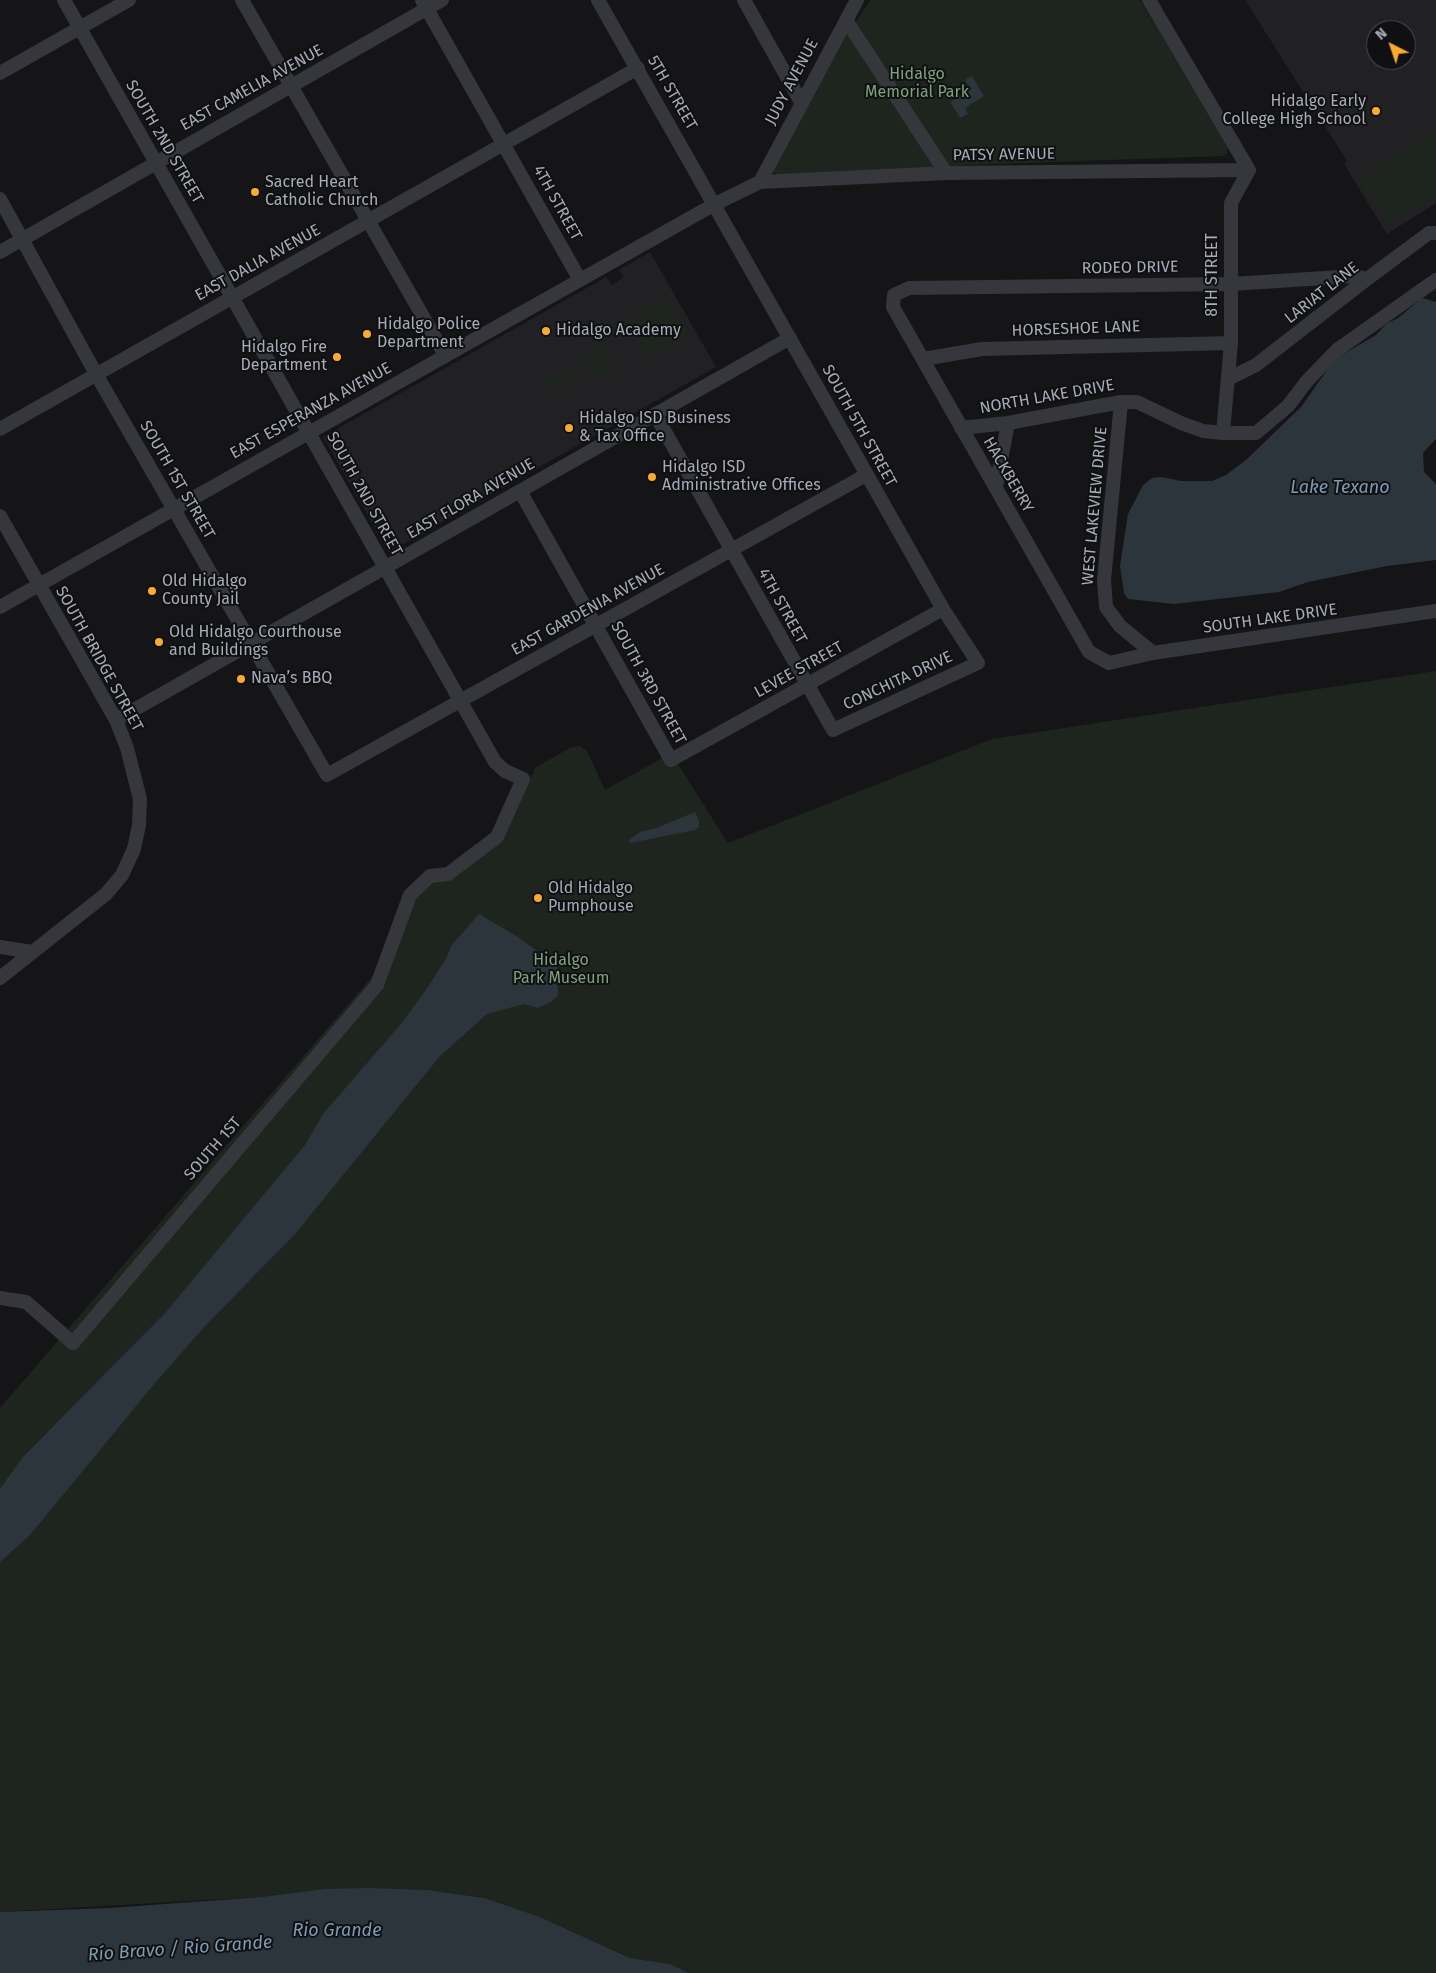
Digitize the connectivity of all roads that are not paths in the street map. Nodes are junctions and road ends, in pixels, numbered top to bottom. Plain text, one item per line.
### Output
1 (64, 0) edge
2 (129, 0) edge
3 (242, 0) edge
4 (442, 0) edge
5 (598, 0) edge
6 (744, 0) edge
7 (857, 0) edge
8 (1149, 0) edge
9 (425, 4) edge
10 (846, 20) junction
11 (79, 28) junction
12 (638, 68) junction
13 (0, 73) edge
14 (290, 87) junction
15 (801, 102) junction
16 (503, 144) junction
17 (156, 162) junction
18 (1249, 170) junction
19 (946, 173) junction
20 (760, 182) junction
21 (0, 199) edge
22 (715, 204) junction
23 (367, 221) junction
24 (1436, 233) edge
25 (23, 239) junction
26 (0, 252) edge
27 (1367, 279) junction
28 (580, 280) junction
29 (1436, 280) edge
30 (1231, 284) junction
31 (894, 295) joint
32 (233, 297) junction
33 (790, 338) junction
34 (1231, 343) junction
35 (446, 355) junction
36 (923, 359) junction
37 (96, 374) junction
38 (1228, 379) junction
39 (1121, 402) junction
40 (655, 414) junction
41 (1008, 424) junction
42 (961, 428) junction
43 (0, 429) edge
44 (310, 432) junction
45 (1223, 433) junction
46 (866, 475) junction
47 (996, 487) junction
48 (520, 492) junction
49 (173, 508) junction
50 (0, 516) edge
51 (730, 550) junction
52 (384, 568) junction
53 (38, 586) junction
54 (0, 607) edge
55 (943, 609) junction
56 (1436, 611) edge
57 (596, 626) junction
58 (251, 645) junction
59 (1153, 653) junction
60 (978, 663) joint
61 (1109, 663) joint
62 (806, 685) junction
63 (460, 702) junction
64 (116, 720) junction
65 (833, 730) joint
66 (671, 760) joint
67 (327, 775) joint
68 (410, 894) joint
69 (0, 947) edge
70 (32, 952) junction
71 (0, 978) edge
72 (0, 1298) edge

1 - 11 street, SOUTH 2ND STREET
2 - 11 street
3 - 14 street
4 - 9 street, EAST CAMELIA AVENUE
5 - 12 street, 5TH STREET
6 - 15 street
7 - 10 street, JUDY AVENUE
8 - 18 street
9 - 14 street, EAST CAMELIA AVENUE
9 - 16 street, 4TH STREET
10 - 15 street, JUDY AVENUE
10 - 19 street
11 - 13 street
11 - 17 street, SOUTH 2ND STREET
12 - 16 street, EAST DALIA AVENUE
12 - 22 street, 5TH STREET
14 - 17 street, EAST CAMELIA AVENUE
14 - 23 street
15 - 20 street, JUDY AVENUE
16 - 23 street, EAST DALIA AVENUE
16 - 28 street, 4TH STREET
17 - 25 street, EAST CAMELIA AVENUE
17 - 32 street, SOUTH 2ND STREET
18 - 19 street, PATSY AVENUE
18 - 30 street, 8TH STREET
19 - 20 street, PATSY AVENUE
20 - 22 street, EAST ESPERANZA AVENUE
21 - 25 street, SOUTH 1ST STREET
22 - 28 street, EAST ESPERANZA AVENUE
22 - 33 street, SOUTH 5TH STREET
23 - 32 street, EAST DALIA AVENUE
23 - 35 street
24 - 27 street, LARIAT LANE
25 - 26 street, EAST CAMELIA AVENUE
25 - 37 street, SOUTH 1ST STREET
27 - 30 street, RODEO DRIVE
27 - 38 street, LARIAT LANE
28 - 35 street, EAST ESPERANZA AVENUE
29 - 45 street
30 - 31 street, RODEO DRIVE
30 - 34 street, 8TH STREET
31 - 36 street, HACKBERRY
32 - 37 street, EAST DALIA AVENUE
32 - 44 street, SOUTH 2ND STREET
33 - 40 street, EAST FLORA AVENUE
33 - 46 street, SOUTH 5TH STREET
34 - 36 street, HORSESHOE LANE
34 - 38 street, 8TH STREET
35 - 44 street, EAST ESPERANZA AVENUE
36 - 42 street, HACKBERRY
37 - 43 street, EAST DALIA AVENUE
37 - 49 street, SOUTH 1ST STREET
38 - 45 street, 8TH STREET
39 - 41 street, NORTH LAKE DRIVE
39 - 45 street, NORTH LAKE DRIVE
39 - 59 street, WEST LAKEVIEW DRIVE
40 - 48 street, EAST FLORA AVENUE
40 - 51 street, 4TH STREET
41 - 42 street, NORTH LAKE DRIVE
41 - 47 street
42 - 47 street, HACKBERRY
44 - 49 street, EAST ESPERANZA AVENUE
44 - 52 street, SOUTH 2ND STREET
46 - 51 street, EAST GARDENIA AVENUE
46 - 55 street, SOUTH 5TH STREET
47 - 61 street, HACKBERRY
48 - 52 street, EAST FLORA AVENUE
48 - 57 street, SOUTH 3RD STREET
49 - 53 street, EAST ESPERANZA AVENUE
49 - 58 street, SOUTH 1ST STREET
50 - 53 street, SOUTH BRIDGE STREET
51 - 57 street, EAST GARDENIA AVENUE
51 - 62 street, 4TH STREET
52 - 58 street, EAST FLORA AVENUE
52 - 63 street, SOUTH 2ND STREET
53 - 54 street, EAST ESPERANZA AVENUE
53 - 64 street, SOUTH BRIDGE STREET
55 - 60 street, SOUTH 5TH STREET
55 - 62 street, LEVEE STREET
56 - 59 street, SOUTH LAKE DRIVE
57 - 63 street, EAST GARDENIA AVENUE
57 - 66 street, SOUTH 3RD STREET
58 - 64 street, EAST FLORA AVENUE
58 - 67 street, SOUTH 1ST STREET
59 - 61 street, SOUTH LAKE DRIVE
60 - 65 street, CONCHITA DRIVE
62 - 65 street, 4TH STREET
62 - 66 street, LEVEE STREET
63 - 67 street, EAST GARDENIA AVENUE
63 - 68 street, SOUTH 2ND STREET
64 - 70 street, SOUTH BRIDGE STREET
68 - 72 street, SOUTH 1ST
69 - 70 street
70 - 71 street, SOUTH BRIDGE STREET

